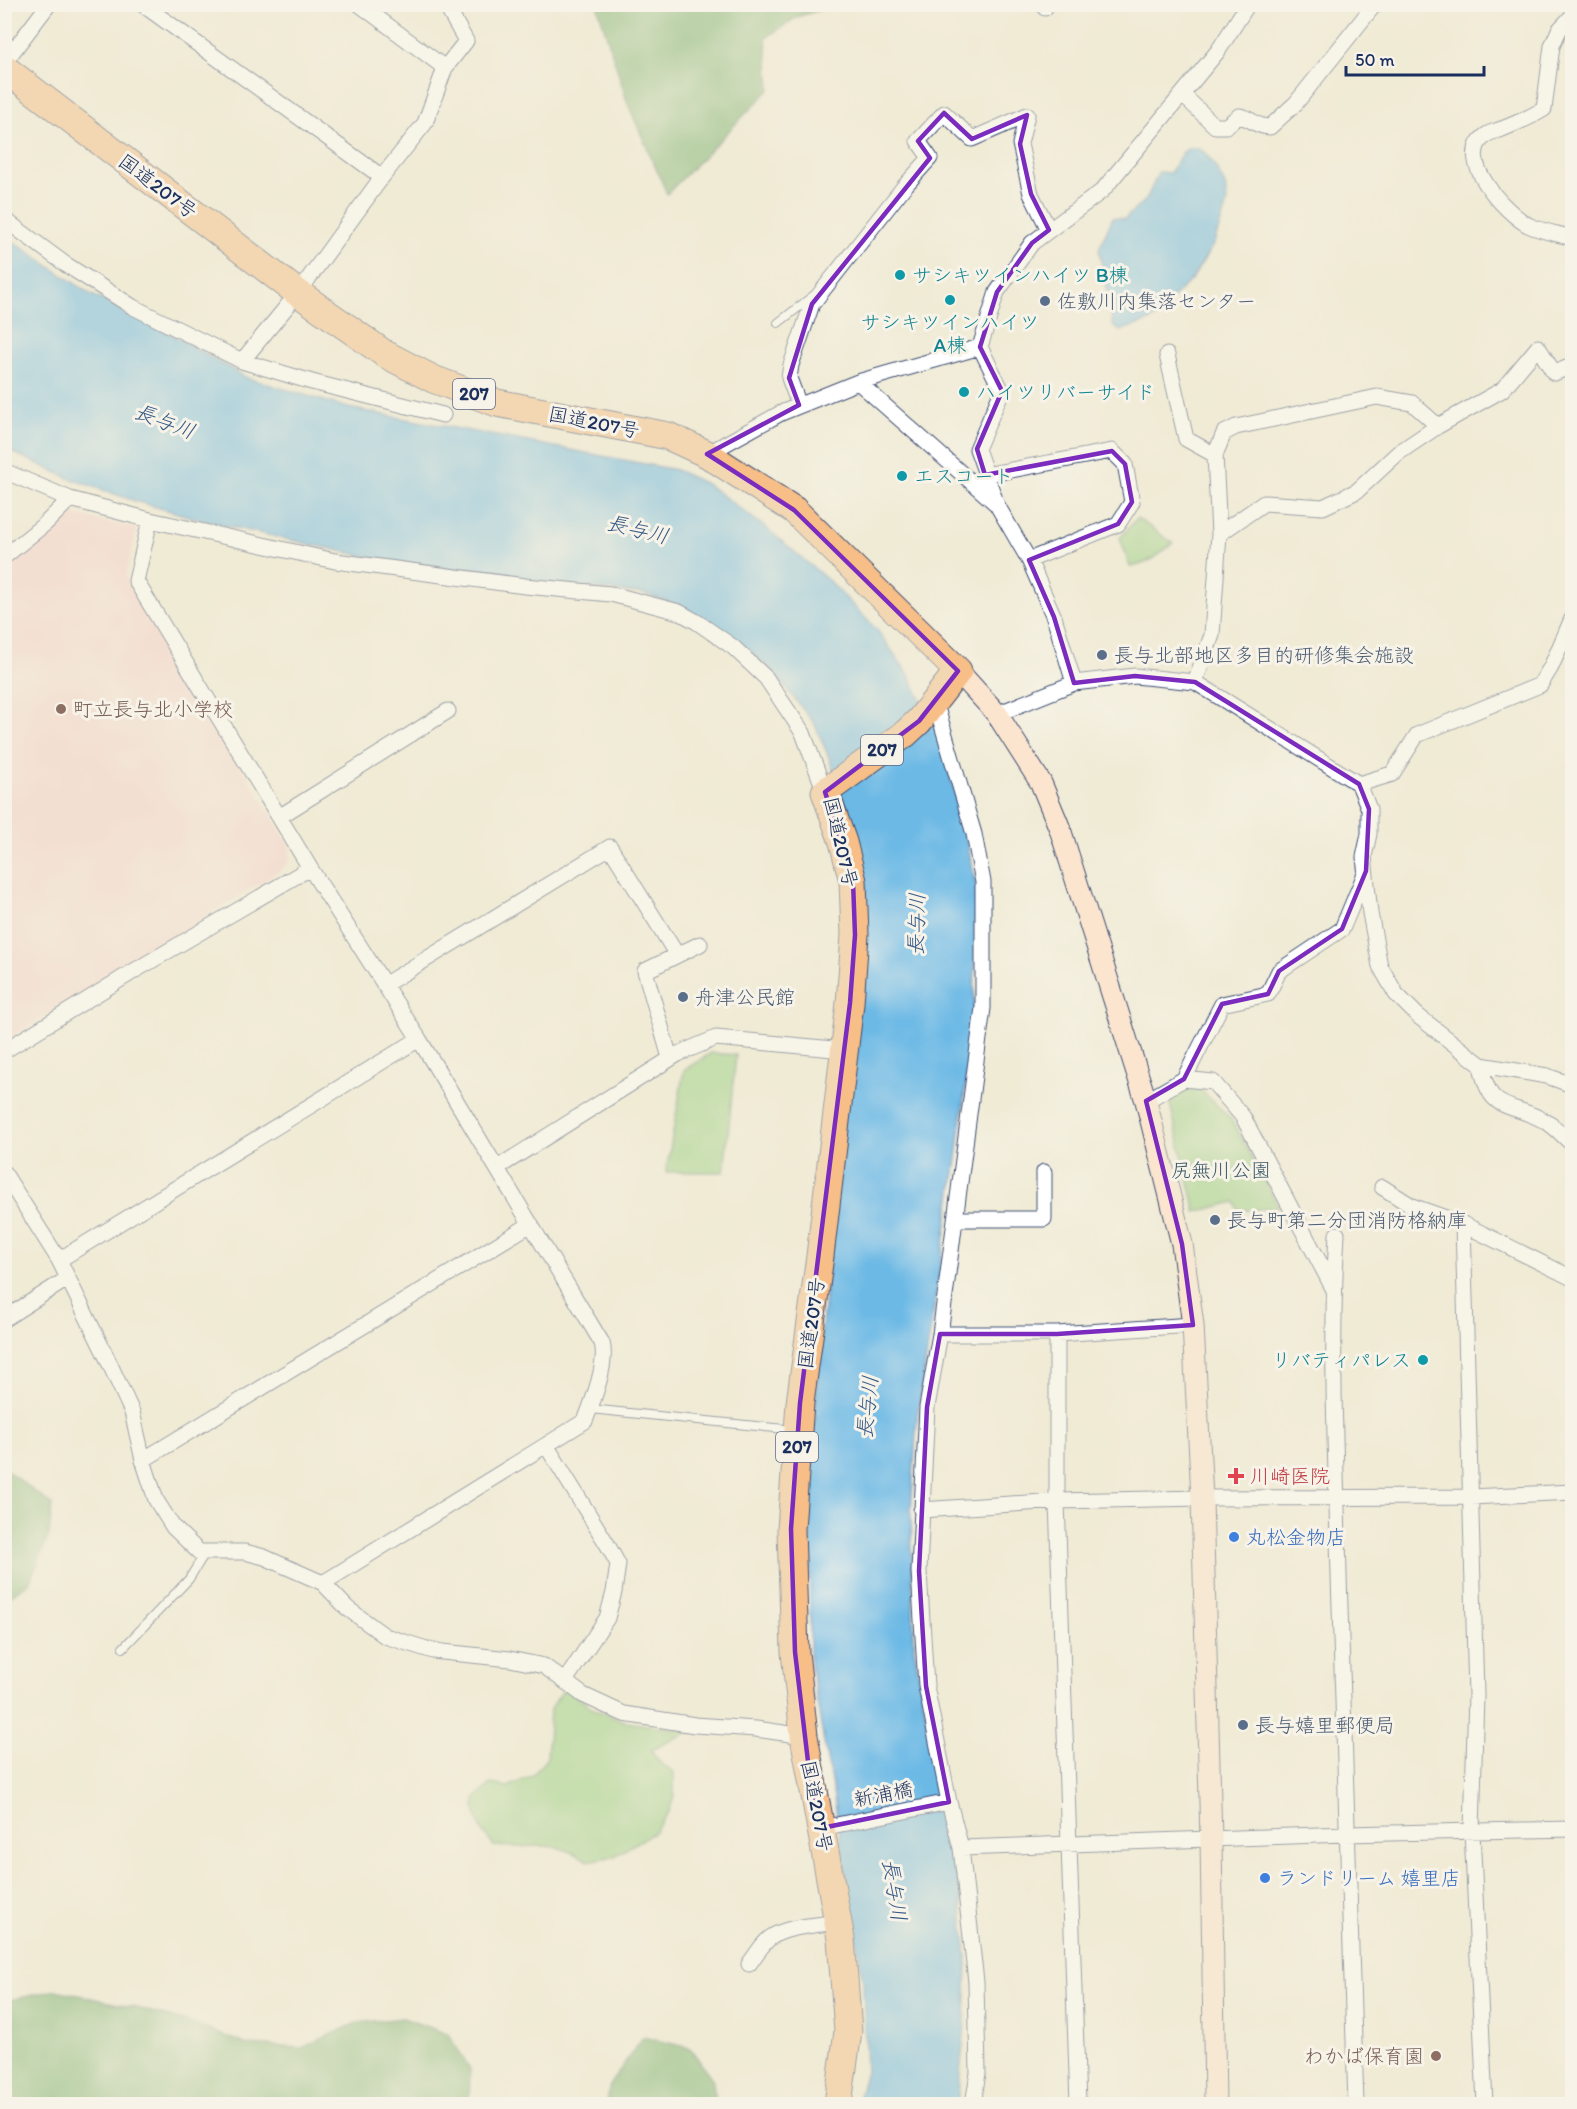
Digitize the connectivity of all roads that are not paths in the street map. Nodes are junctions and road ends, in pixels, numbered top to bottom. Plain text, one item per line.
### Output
1 (49, 4) edge
2 (142, 4) edge
3 (359, 4) edge
4 (445, 4) edge
5 (1248, 4) edge
6 (1375, 4) edge
7 (1572, 16) edge
8 (4, 63) edge
9 (4, 68) edge
10 (445, 68) junction
11 (1183, 95) junction
12 (382, 177) junction
13 (4, 219) edge
14 (1049, 230) junction
15 (1572, 238) edge
16 (828, 284) junction
17 (298, 293) junction
18 (778, 322) dead end
19 (980, 347) junction
20 (1167, 355) dead end
21 (242, 361) junction
22 (1572, 366) edge
23 (858, 382) junction
24 (799, 405) junction
25 (443, 415) dead end
26 (1438, 426) junction
27 (707, 454) junction
28 (1215, 455) junction
29 (4, 471) edge
30 (986, 475) junction
31 (70, 499) junction
32 (997, 505) junction
33 (150, 520) junction
34 (1219, 534) junction
35 (4, 557) edge
36 (1029, 560) junction
37 (1572, 619) edge
38 (958, 671) junction
39 (1196, 682) junction
40 (1074, 683) junction
41 (931, 706) junction
42 (448, 711) dead end
43 (997, 714) junction
44 (1359, 784) junction
45 (829, 788) junction
46 (279, 817) junction
47 (310, 868) junction
48 (1366, 872) junction
49 (700, 944) dead end
50 (677, 955) junction
51 (384, 985) junction
52 (419, 1039) junction
53 (844, 1050) junction
54 (4, 1051) edge
55 (670, 1058) junction
56 (1481, 1065) junction
57 (1184, 1078) junction
58 (1572, 1085) edge
59 (1146, 1101) junction
60 (1572, 1144) edge
61 (497, 1168) junction
62 (1044, 1172) dead end
63 (4, 1173) edge
64 (1383, 1187) dead end
65 (955, 1219) junction
66 (531, 1224) junction
67 (1463, 1224) junction
68 (1337, 1234) dead end
69 (59, 1260) junction
70 (1572, 1278) edge
71 (67, 1279) junction
72 (1334, 1290) junction
73 (4, 1319) edge
74 (1192, 1325) junction
75 (940, 1334) junction
76 (1057, 1334) junction
77 (590, 1409) junction
78 (798, 1430) junction
79 (546, 1445) junction
80 (143, 1460) junction
81 (1572, 1492) edge
82 (1471, 1497) junction
83 (1202, 1498) junction
84 (1337, 1498) junction
85 (1057, 1501) junction
86 (921, 1510) junction
87 (205, 1553) junction
88 (323, 1583) junction
89 (123, 1648) dead end
90 (565, 1682) junction
91 (804, 1736) junction
92 (946, 1803) junction
93 (826, 1827) junction
94 (1572, 1829) edge
95 (1472, 1831) junction
96 (1346, 1834) junction
97 (1211, 1840) junction
98 (1069, 1845) junction
99 (961, 1848) junction
100 (838, 1922) junction
101 (750, 1964) dead end
102 (838, 2104) edge
103 (973, 2104) edge
104 (1078, 2104) edge
105 (1215, 2104) edge
106 (1356, 2104) edge
107 (1485, 2104) edge

1 - 8 street
2 - 12 street
3 - 10 street
4 - 10 street
5 - 11 street
6 - 11 street
7 - 15 street
9 - 17 highway, 国道207号 / 207
10 - 12 street
11 - 14 street
12 - 17 street
13 - 21 street
14 - 16 street
14 - 19 street
16 - 18 lane
16 - 24 street
17 - 21 street
17 - 27 highway, 国道207号 / 207
19 - 23 street
19 - 30 street
20 - 28 street
21 - 25 street
22 - 26 street
23 - 24 street
23 - 32 street
24 - 27 street
26 - 28 street
26 - 34 street
27 - 38 highway, 国道207号 / 207
28 - 34 street
29 - 31 street
30 - 32 street
30 - 36 street
31 - 33 street
31 - 35 street
32 - 36 street
33 - 45 street
33 - 46 street
34 - 39 street
36 - 40 street
37 - 44 street
38 - 41 highway, 国道207号 / 207
38 - 43 street
39 - 40 street
39 - 44 street
40 - 43 street
41 - 45 highway, 国道207号 / 207
41 - 65 street
42 - 46 street
43 - 59 street
44 - 48 street
45 - 53 highway, 国道207号 / 207
46 - 47 street
47 - 51 street
47 - 54 street
48 - 56 street
48 - 57 street
49 - 50 street
50 - 51 street
50 - 55 street
51 - 52 street
52 - 61 street
52 - 69 street
53 - 55 street
53 - 78 highway, 国道207号 / 207
55 - 61 street
56 - 58 street
56 - 60 street
57 - 59 street
57 - 72 street
59 - 74 street
61 - 66 street
62 - 65 street
63 - 69 street
64 - 67 street
65 - 75 street
66 - 77 street
66 - 80 street
67 - 70 street
67 - 82 street
68 - 72 street
69 - 71 street
71 - 73 street
71 - 80 street
72 - 84 street
74 - 76 street
74 - 83 street
75 - 76 street
75 - 86 street
76 - 85 street
77 - 78 lane
77 - 79 street
78 - 91 highway, 国道207号 / 207
79 - 88 street
79 - 90 street
80 - 87 street
81 - 82 street
82 - 84 street
82 - 95 street
83 - 84 street
83 - 85 street
83 - 97 street
84 - 96 street
85 - 86 street
85 - 98 street
86 - 92 street
87 - 88 street
87 - 89 lane
88 - 90 street
90 - 91 street
91 - 93 highway, 国道207号 / 207
92 - 93 street, 新浦橋
92 - 99 street
93 - 100 highway, 国道207号 / 207
94 - 95 street
95 - 96 street
95 - 107 street
96 - 97 street
96 - 106 street
97 - 98 street
97 - 105 street
98 - 99 street
98 - 104 street
99 - 103 street
100 - 101 street
100 - 102 highway, 国道207号 / 207

